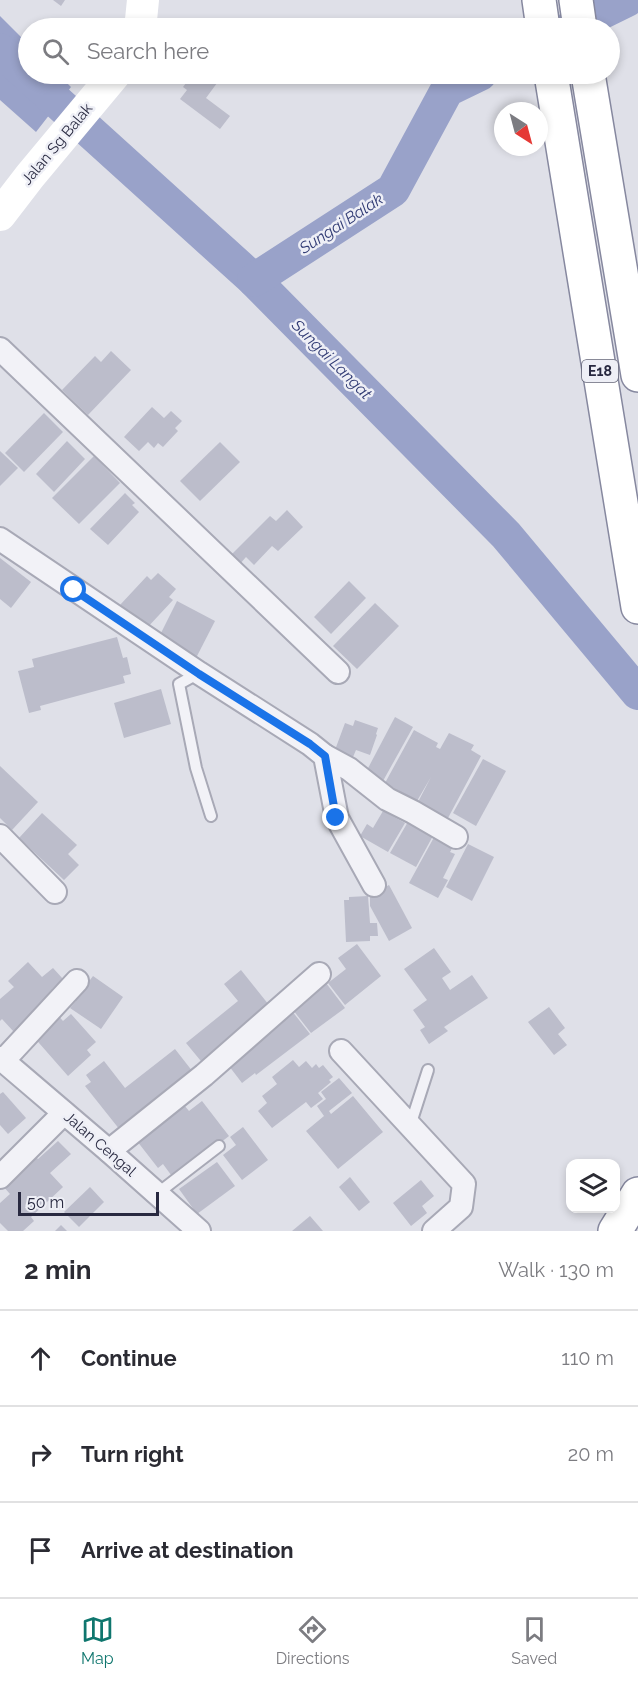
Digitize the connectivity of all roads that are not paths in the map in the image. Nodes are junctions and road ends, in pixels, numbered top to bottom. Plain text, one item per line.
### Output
1 (143, 0) edge
2 (538, 0) edge
3 (576, 0) edge
4 (140, 18) edge
5 (541, 18) edge
6 (579, 18) edge
7 (107, 84) edge
8 (553, 84) edge
9 (590, 84) edge
10 (0, 215) edge
11 (0, 349) edge
12 (638, 375) edge
13 (0, 539) edge
14 (637, 599) edge
15 (338, 672) dead end
16 (199, 674) junction
17 (325, 756) junction
18 (212, 816) dead end
19 (0, 836) edge
20 (456, 837) dead end
21 (374, 885) dead end
22 (55, 892) dead end
23 (319, 974) dead end
24 (77, 981) dead end
25 (341, 1051) dead end
26 (2, 1060) edge
27 (428, 1070) dead end
28 (64, 1113) junction
29 (410, 1126) junction
30 (219, 1146) dead end
31 (109, 1151) junction
32 (0, 1177) edge
33 (158, 1193) junction
34 (638, 1194) edge
35 (200, 1231) edge
36 (434, 1231) edge
37 (615, 1231) edge

1 - 4 street
2 - 5 highway
3 - 6 highway
7 - 10 street, Jalan Sg Balak
8 - 14 highway, E18
9 - 12 highway, E18
11 - 15 street
13 - 16 street
16 - 17 street
16 - 18 lane
17 - 20 street
17 - 21 street
19 - 22 street
23 - 31 street
24 - 26 street
25 - 29 street
26 - 28 street, Jalan Cengal
27 - 29 lane
28 - 31 street, Jalan Cengal
28 - 32 street
29 - 36 street
30 - 33 lane
31 - 33 street, Jalan Cengal
33 - 35 street, Jalan Cengal
34 - 37 highway

